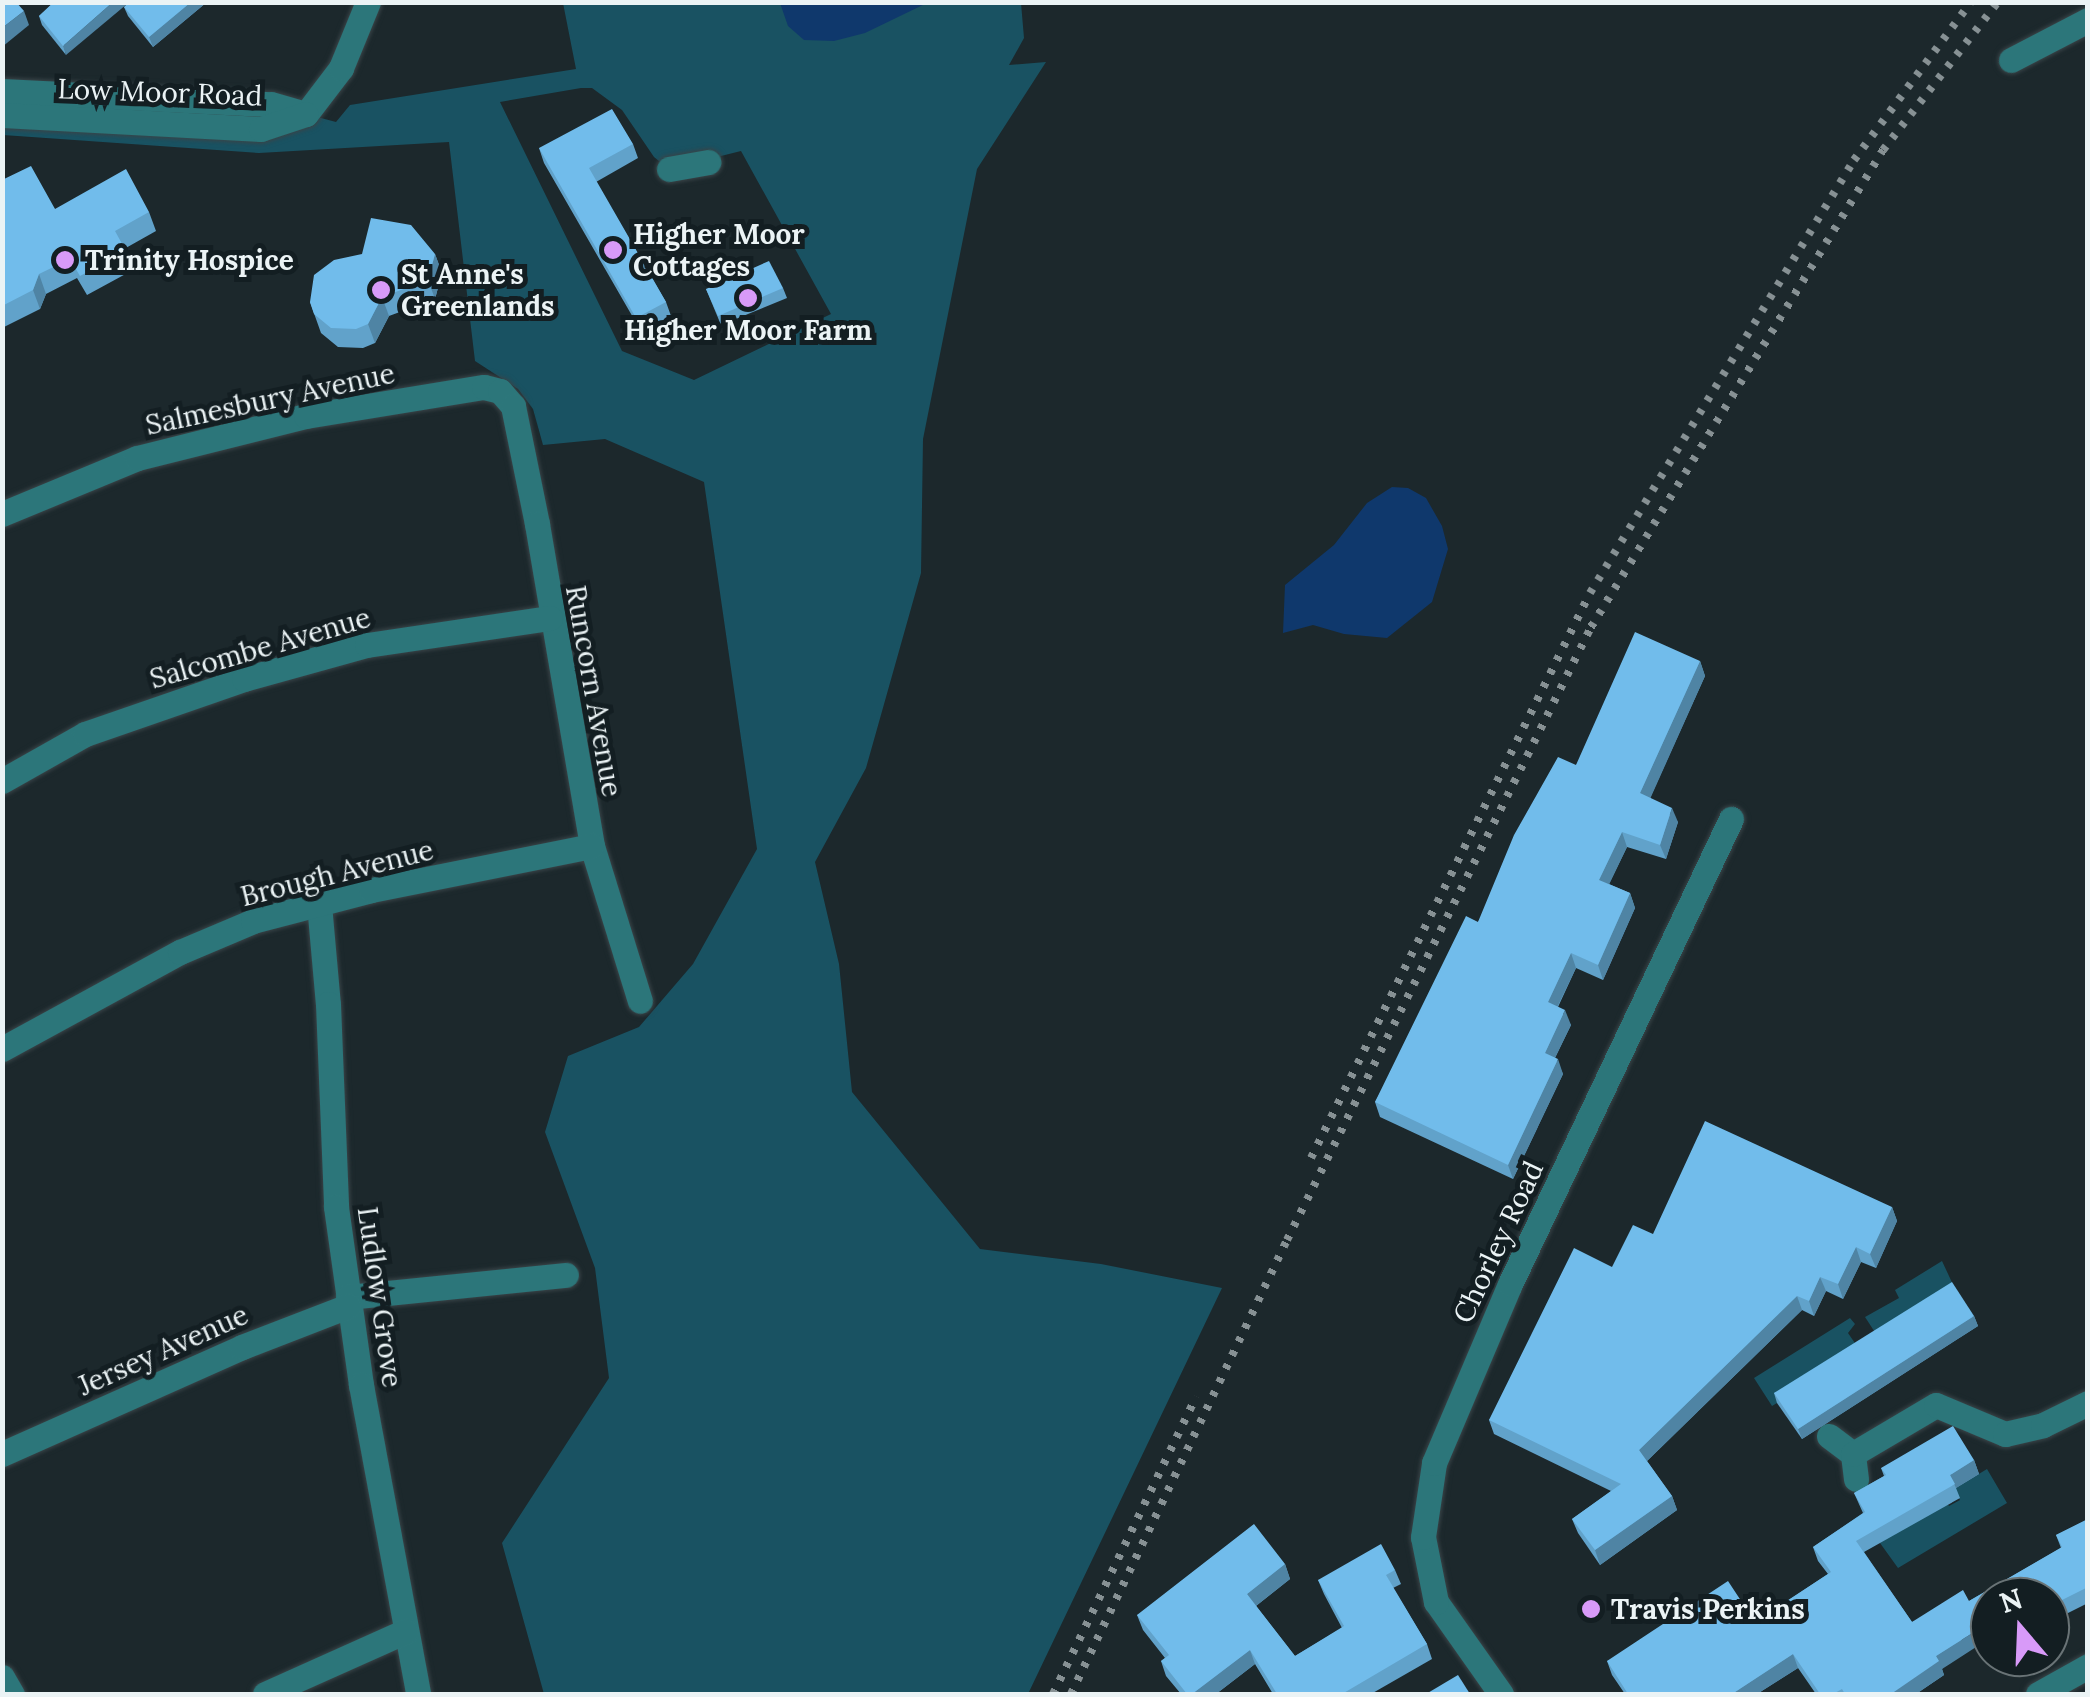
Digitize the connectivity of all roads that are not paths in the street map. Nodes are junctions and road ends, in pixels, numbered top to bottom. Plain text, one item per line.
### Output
1 (368, 2) edge
2 (2088, 20) edge
3 (2011, 60) dead end
4 (2, 91) edge
5 (306, 114) junction
6 (2, 115) edge
7 (708, 162) dead end
8 (669, 169) dead end
9 (500, 390) joint
10 (2, 514) edge
11 (550, 618) junction
12 (2, 781) edge
13 (1731, 819) dead end
14 (592, 846) junction
15 (318, 904) junction
16 (640, 1000) dead end
17 (2, 1049) edge
18 (566, 1274) dead end
19 (348, 1301) junction
20 (2088, 1404) edge
21 (1829, 1436) dead end
22 (2, 1454) edge
23 (406, 1631) junction
24 (2088, 1666) edge
25 (2, 1677) edge
26 (2052, 1691) edge
27 (12, 1694) edge
28 (264, 1694) edge
29 (418, 1694) edge
30 (1502, 1694) edge

1 - 5 street
2 - 3 street
4 - 5 street, Low Moor Road
5 - 6 street, Low Moor Road
7 - 8 street
9 - 10 street, Salmesbury Avenue
9 - 11 street, Runcorn Avenue
11 - 12 street, Salcombe Avenue
11 - 14 street, Runcorn Avenue
13 - 30 street, Chorley Road
14 - 15 street, Brough Avenue
14 - 16 street, Runcorn Avenue
15 - 17 street, Brough Avenue
15 - 19 street, Ludlow Grove
18 - 19 street, Jersey Avenue
19 - 22 street, Jersey Avenue
19 - 23 street, Ludlow Grove
20 - 21 street
23 - 28 street
23 - 29 street, Ludlow Grove
24 - 26 street
25 - 27 street

